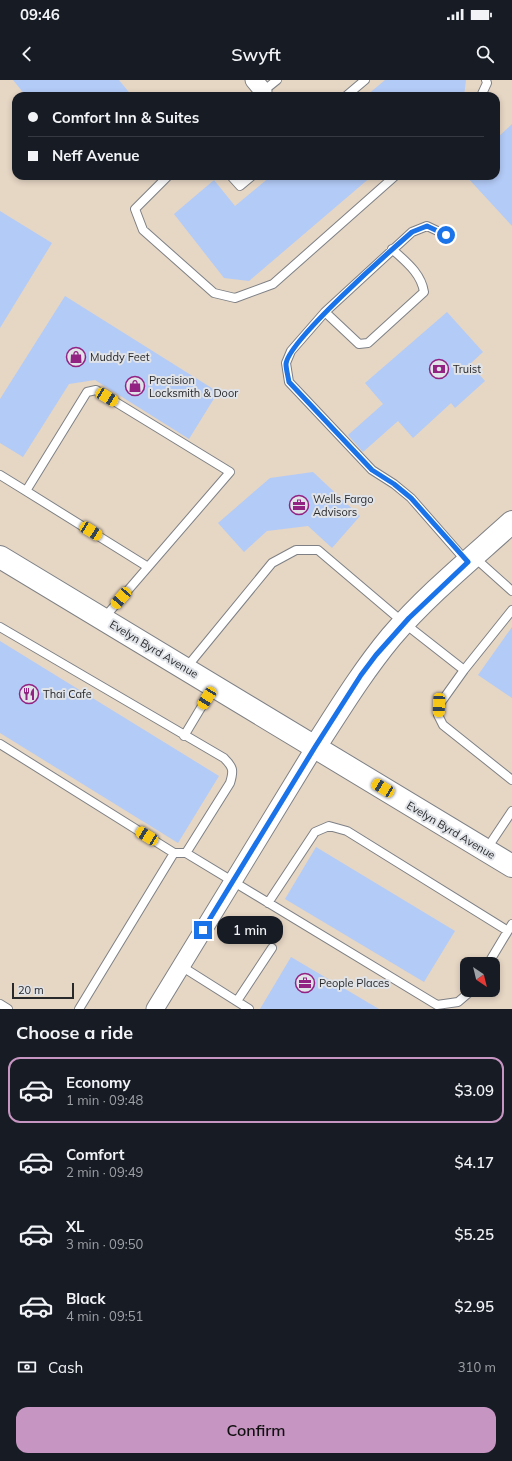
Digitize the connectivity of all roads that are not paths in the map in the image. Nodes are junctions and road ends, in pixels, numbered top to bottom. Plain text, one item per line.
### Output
1 (277, 80) edge
2 (365, 80) edge
3 (486, 80) edge
4 (261, 91) edge
5 (351, 92) edge
6 (483, 92) edge
7 (164, 180) edge
8 (235, 180) edge
9 (247, 180) edge
10 (390, 180) edge
11 (446, 235) dead end
12 (392, 249) junction
13 (325, 312) junction
14 (0, 475) edge
15 (26, 491) junction
16 (512, 522) edge
17 (0, 557) edge
18 (471, 560) junction
19 (148, 567) junction
20 (512, 591) edge
21 (512, 610) edge
22 (103, 618) junction
23 (404, 623) junction
24 (0, 627) edge
25 (185, 668) junction
26 (464, 670) junction
27 (214, 686) junction
28 (184, 736) junction
29 (0, 744) edge
30 (315, 747) junction
31 (512, 780) edge
32 (512, 811) edge
33 (486, 850) junction
34 (174, 853) junction
35 (186, 853) junction
36 (512, 866) edge
37 (233, 882) junction
38 (268, 903) junction
39 (510, 927) edge
40 (272, 948) dead end
41 (492, 957) edge
42 (182, 966) junction
43 (464, 997) edge
44 (238, 1001) junction
45 (0, 1004) edge
46 (8, 1009) edge
47 (78, 1009) edge
48 (155, 1009) edge
49 (250, 1009) edge

1 - 4 lane
2 - 5 lane
3 - 6 lane
7 - 10 lane
8 - 9 lane
11 - 12 lane
12 - 13 lane
12 - 13 lane
13 - 18 lane
14 - 15 lane
15 - 19 lane
15 - 19 lane
16 - 18 street
17 - 22 street, Evelyn Byrd Avenue
18 - 20 lane
18 - 23 street
19 - 22 lane
21 - 26 lane
22 - 25 street, Evelyn Byrd Avenue
23 - 25 lane
23 - 26 lane
23 - 30 street
24 - 28 lane
25 - 27 street, Evelyn Byrd Avenue
26 - 31 lane
27 - 28 lane
27 - 30 street, Evelyn Byrd Avenue
28 - 35 lane
29 - 34 lane
30 - 33 street, Evelyn Byrd Avenue
30 - 37 street
32 - 33 lane
33 - 36 street, Evelyn Byrd Avenue
34 - 35 lane
34 - 47 lane
35 - 37 lane
37 - 38 lane
37 - 42 street
38 - 39 lane
38 - 43 lane
39 - 41 lane
40 - 44 lane
42 - 44 lane
42 - 48 street
44 - 49 lane
45 - 46 lane

